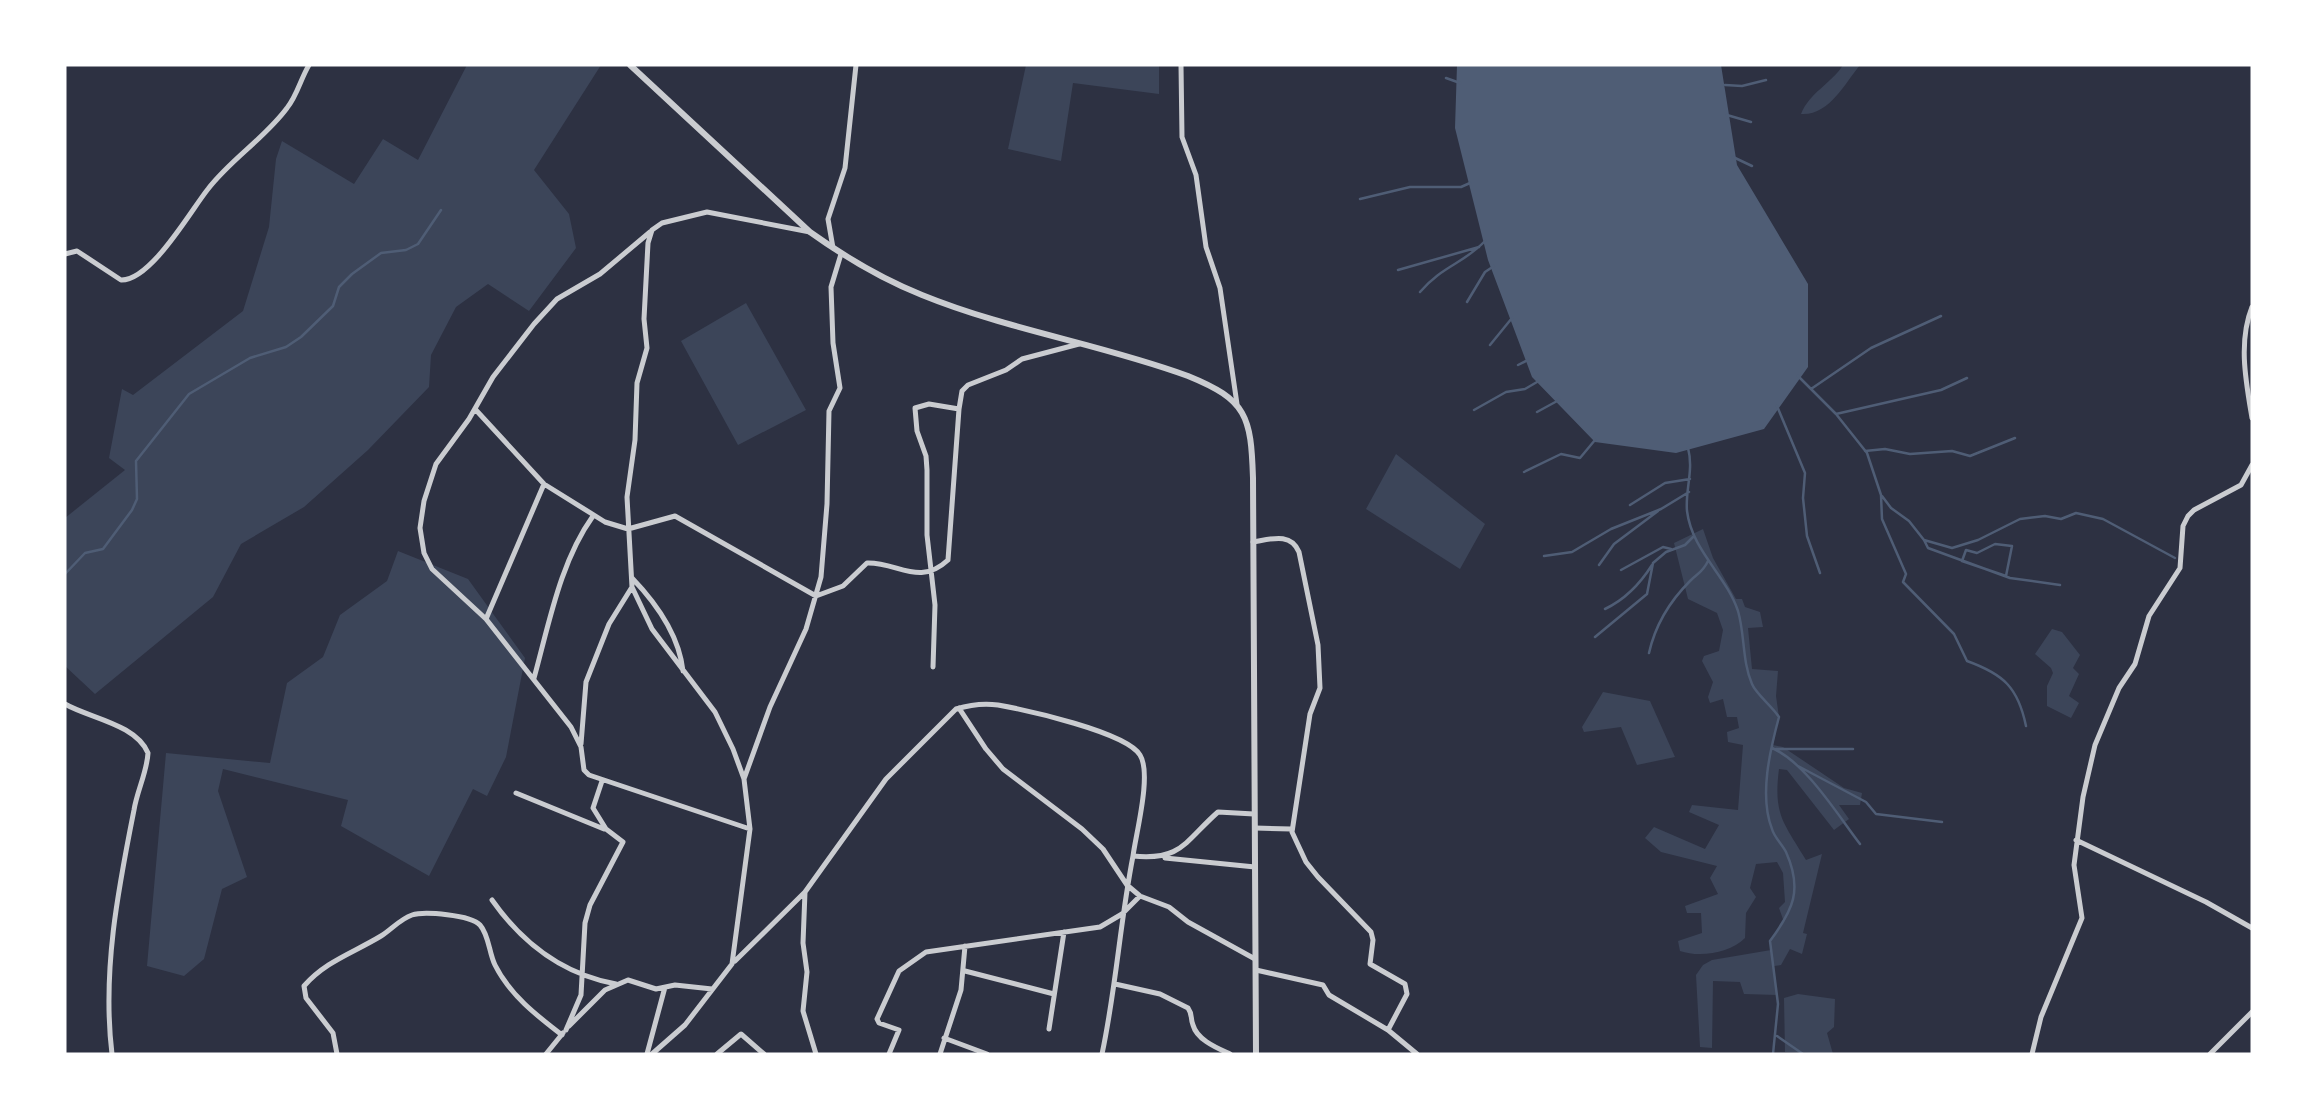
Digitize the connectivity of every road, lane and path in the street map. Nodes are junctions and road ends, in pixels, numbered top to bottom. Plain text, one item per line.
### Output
1 (309, 65) edge
2 (630, 65) edge
3 (856, 65) edge
4 (1181, 65) edge
5 (653, 230) junction
6 (810, 232) junction
7 (833, 248) junction
8 (65, 254) edge
9 (841, 254) junction
10 (2252, 307) edge
11 (1079, 344) junction
12 (1237, 404) junction
13 (475, 409) junction
14 (958, 409) junction
15 (2252, 418) edge
16 (2252, 465) edge
17 (544, 484) junction
18 (593, 516) junction
19 (628, 529) junction
20 (1253, 542) junction
21 (933, 572) junction
22 (632, 578) junction
23 (632, 587) junction
24 (816, 596) junction
25 (486, 619) junction
26 (933, 667) dead end
27 (683, 671) junction
28 (534, 678) junction
29 (65, 704) edge
30 (959, 708) junction
31 (581, 747) junction
32 (744, 779) junction
33 (602, 780) junction
34 (516, 793) dead end
35 (1254, 814) junction
36 (1255, 828) junction
37 (606, 829) junction
38 (750, 829) junction
39 (1292, 829) junction
40 (2076, 840) junction
41 (1133, 856) junction
42 (1161, 858) junction
43 (1255, 867) junction
44 (1127, 885) junction
45 (805, 892) junction
46 (1139, 896) junction
47 (492, 900) dead end
48 (1122, 914) junction
49 (2252, 928) edge
50 (1064, 932) junction
51 (965, 946) junction
52 (1255, 959) junction
53 (732, 964) junction
54 (1256, 970) junction
55 (965, 971) junction
56 (583, 977) junction
57 (617, 984) junction
58 (1115, 984) junction
59 (664, 987) junction
60 (712, 989) junction
61 (1054, 994) junction
62 (2252, 1012) edge
63 (1049, 1029) dead end
64 (1388, 1030) junction
65 (564, 1032) junction
66 (944, 1038) junction
67 (112, 1054) edge
68 (337, 1054) edge
69 (545, 1054) edge
70 (650, 1054) edge
71 (717, 1054) edge
72 (765, 1054) edge
73 (816, 1054) edge
74 (889, 1054) edge
75 (940, 1054) edge
76 (988, 1054) edge
77 (1102, 1054) edge
78 (1230, 1054) edge
79 (1256, 1054) edge
80 (1417, 1054) edge
81 (2032, 1054) edge
82 (2210, 1054) edge

1 - 8 street
2 - 6 street
3 - 7 street
4 - 12 street
5 - 6 street
5 - 13 street
5 - 19 street
6 - 7 street
7 - 9 street
9 - 11 street
9 - 24 street
10 - 15 street
11 - 12 street
11 - 14 street
12 - 20 street
13 - 17 street
13 - 25 street
14 - 21 street
14 - 21 street
16 - 40 street
17 - 18 street
17 - 25 street
18 - 19 street
18 - 28 street
19 - 22 street
19 - 24 street
20 - 35 street
20 - 39 street
21 - 24 street
21 - 26 street
22 - 23 street
22 - 27 street
23 - 27 street
23 - 31 street
24 - 32 street
25 - 28 street
27 - 32 street
28 - 31 street
29 - 67 street
30 - 41 street
30 - 44 street
30 - 45 street
31 - 33 street
32 - 38 street
33 - 37 street
33 - 38 street
34 - 37 street
35 - 36 street
35 - 42 street
36 - 39 street
36 - 43 street
37 - 56 street
38 - 53 street
39 - 64 street
40 - 49 street
40 - 81 street
41 - 42 street
41 - 44 street
42 - 43 street
43 - 52 street
44 - 46 street
44 - 48 street
45 - 53 street
45 - 73 street
46 - 48 street
46 - 52 street
47 - 56 street
48 - 50 street
48 - 58 street
50 - 51 street
50 - 61 street
51 - 55 street
51 - 74 street
52 - 54 street
53 - 60 street
54 - 64 street
54 - 79 street
55 - 61 street
55 - 66 street
56 - 57 street
56 - 65 street
57 - 59 street
57 - 65 street
58 - 77 street
58 - 78 street
59 - 60 street
59 - 70 street
60 - 70 street
61 - 63 street
62 - 82 street
64 - 80 street
65 - 68 street
65 - 69 street
66 - 75 street
66 - 76 street
71 - 72 street

